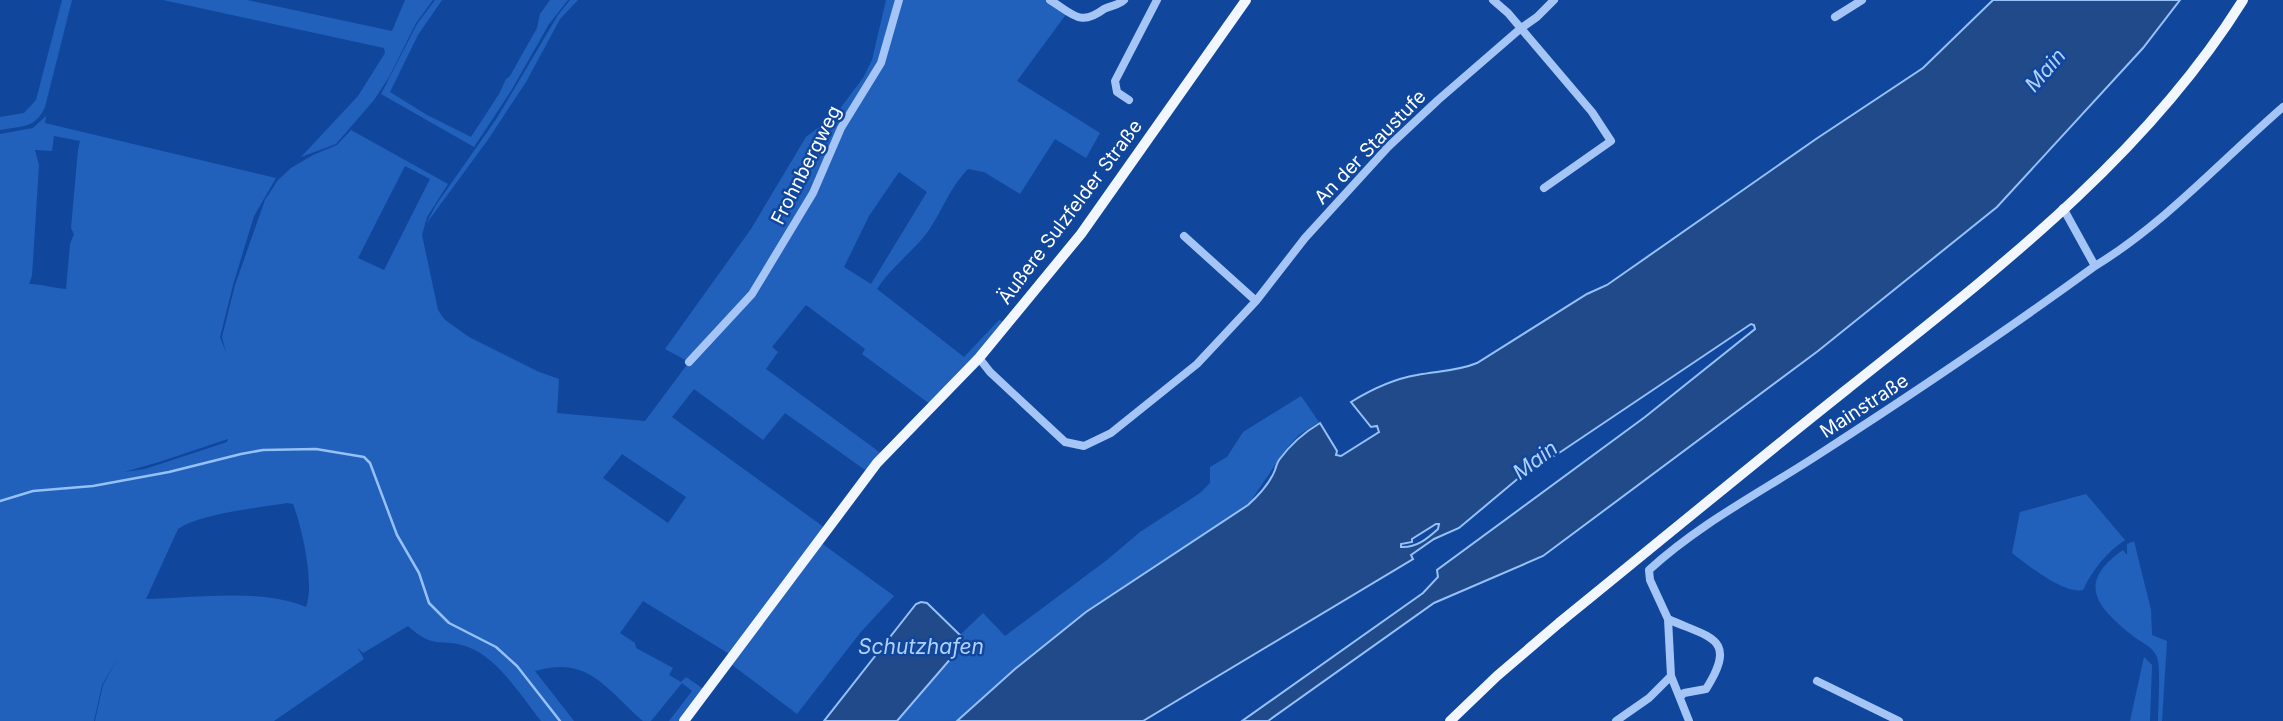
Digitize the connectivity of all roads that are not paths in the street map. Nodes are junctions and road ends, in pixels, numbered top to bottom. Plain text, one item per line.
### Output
1 (899, 0) edge
2 (1050, 0) edge
3 (1124, 0) edge
4 (1157, 0) edge
5 (1246, 0) edge
6 (1493, 0) edge
7 (1554, 0) edge
8 (1862, 0) edge
9 (2243, 0) edge
10 (1835, 17) dead end
11 (1520, 29) junction
12 (1129, 100) dead end
13 (2283, 107) edge
14 (1544, 188) dead end
15 (2063, 208) junction
16 (1184, 236) dead end
17 (2095, 266) junction
18 (1256, 301) junction
19 (979, 358) junction
20 (689, 362) dead end
21 (1668, 619) junction
22 (1671, 676) junction
23 (1817, 681) dead end
24 (1680, 697) junction
25 (684, 721) edge
26 (1450, 721) edge
27 (1616, 721) edge
28 (1689, 721) edge
29 (1899, 721) edge

1 - 20 street, Frohnbergweg
2 - 3 street
4 - 12 street
5 - 19 main road, Äußere Sulzfelder Straße
6 - 11 street
7 - 11 street, An der Staustufe
8 - 10 street
9 - 15 main road
11 - 14 street
11 - 18 street, An der Staustufe
13 - 17 street, Mainstraße
15 - 17 street
15 - 26 main road
16 - 18 street
17 - 21 street, Mainstraße
18 - 19 street, An der Staustufe
19 - 25 main road, Äußere Sulzfelder Straße
21 - 22 street
21 - 24 street
22 - 24 street
22 - 27 street
23 - 29 street
24 - 28 street

